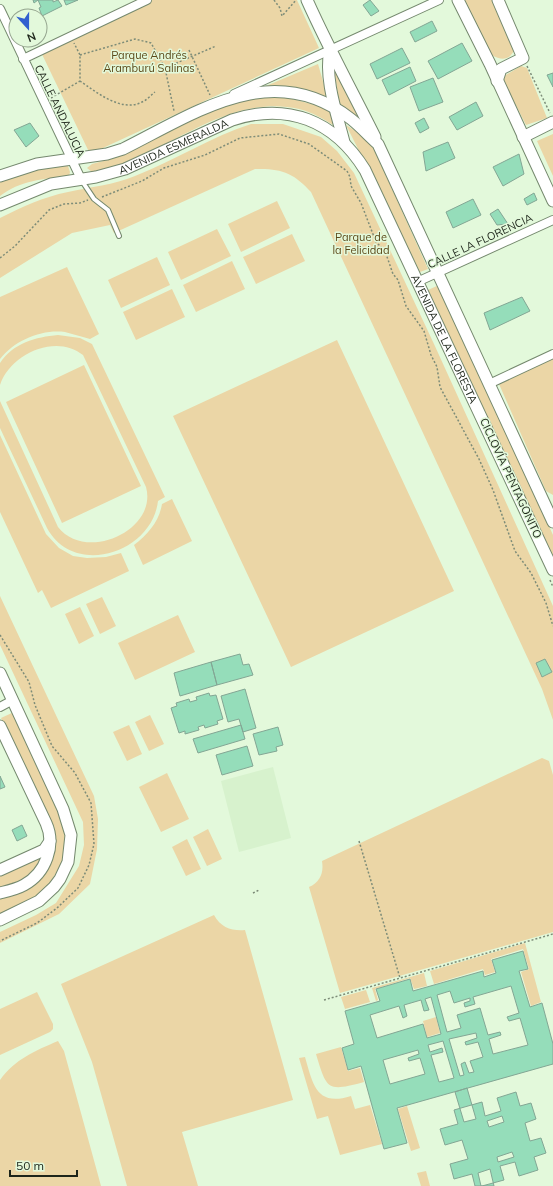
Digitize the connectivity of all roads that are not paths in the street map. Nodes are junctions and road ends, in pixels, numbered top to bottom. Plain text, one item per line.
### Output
1 (147, 0) edge
2 (307, 0) edge
3 (439, 0) edge
4 (458, 0) edge
5 (498, 0) edge
6 (0, 9) edge
7 (330, 50) junction
8 (23, 59) junction
9 (490, 64) junction
10 (501, 69) junction
11 (498, 81) junction
12 (217, 102) junction
13 (336, 110) junction
14 (551, 118) edge
15 (523, 136) junction
16 (344, 142) junction
17 (378, 144) junction
18 (71, 158) junction
19 (0, 176) edge
20 (81, 179) junction
21 (553, 201) edge
22 (0, 205) edge
23 (553, 220) edge
24 (119, 236) dead end
25 (437, 273) junction
26 (417, 282) junction
27 (553, 354) edge
28 (489, 384) junction
29 (548, 502) edge
30 (553, 522) edge
31 (551, 575) edge
32 (0, 673) edge
33 (13, 700) junction
34 (0, 706) edge
35 (0, 726) edge
36 (51, 839) junction
37 (0, 870) edge
38 (0, 893) edge
39 (0, 920) edge

1 - 8 street
2 - 7 main road, AVENIDA DE LA FLORESTA
3 - 7 street, AVENIDA ESMERALDA
4 - 9 main road
5 - 10 main road
6 - 8 street, CALLE ANDALUCIA
7 - 12 street, AVENIDA ESMERALDA
7 - 13 main road, AVENIDA DE LA FLORESTA
7 - 17 main road, AVENIDA DE LA FLORESTA
8 - 18 street, CALLE ANDALUCIA
9 - 10 main road
9 - 11 main road
10 - 11 main road
11 - 15 main road
12 - 13 main road, AVENIDA ESMERALDA
12 - 18 main road, AVENIDA ESMERALDA
13 - 16 main road, AVENIDA DE LA FLORESTA
13 - 17 main road, AVENIDA DE LA FLORESTA
14 - 15 main road
15 - 21 main road
16 - 20 main road, AVENIDA ESMERALDA
16 - 26 main road, AVENIDA DE LA FLORESTA
17 - 25 main road, AVENIDA DE LA FLORESTA
18 - 19 main road, AVENIDA ESMERALDA
18 - 20 street, CALLE ANDALUCIA
20 - 22 main road, AVENIDA ESMERALDA
20 - 24 lane
23 - 25 street, CALLE LA FLORENCIA
25 - 26 street, CALLE LA FLORENCIA
25 - 28 main road, AVENIDA DE LA FLORESTA
26 - 31 main road, AVENIDA DE LA FLORESTA
27 - 28 street
28 - 29 main road, AVENIDA DE LA FLORESTA
29 - 30 main road, AVENIDA DE LA FLORESTA
32 - 33 main road
33 - 34 street
33 - 39 main road
35 - 36 main road
36 - 37 main road
36 - 38 main road

